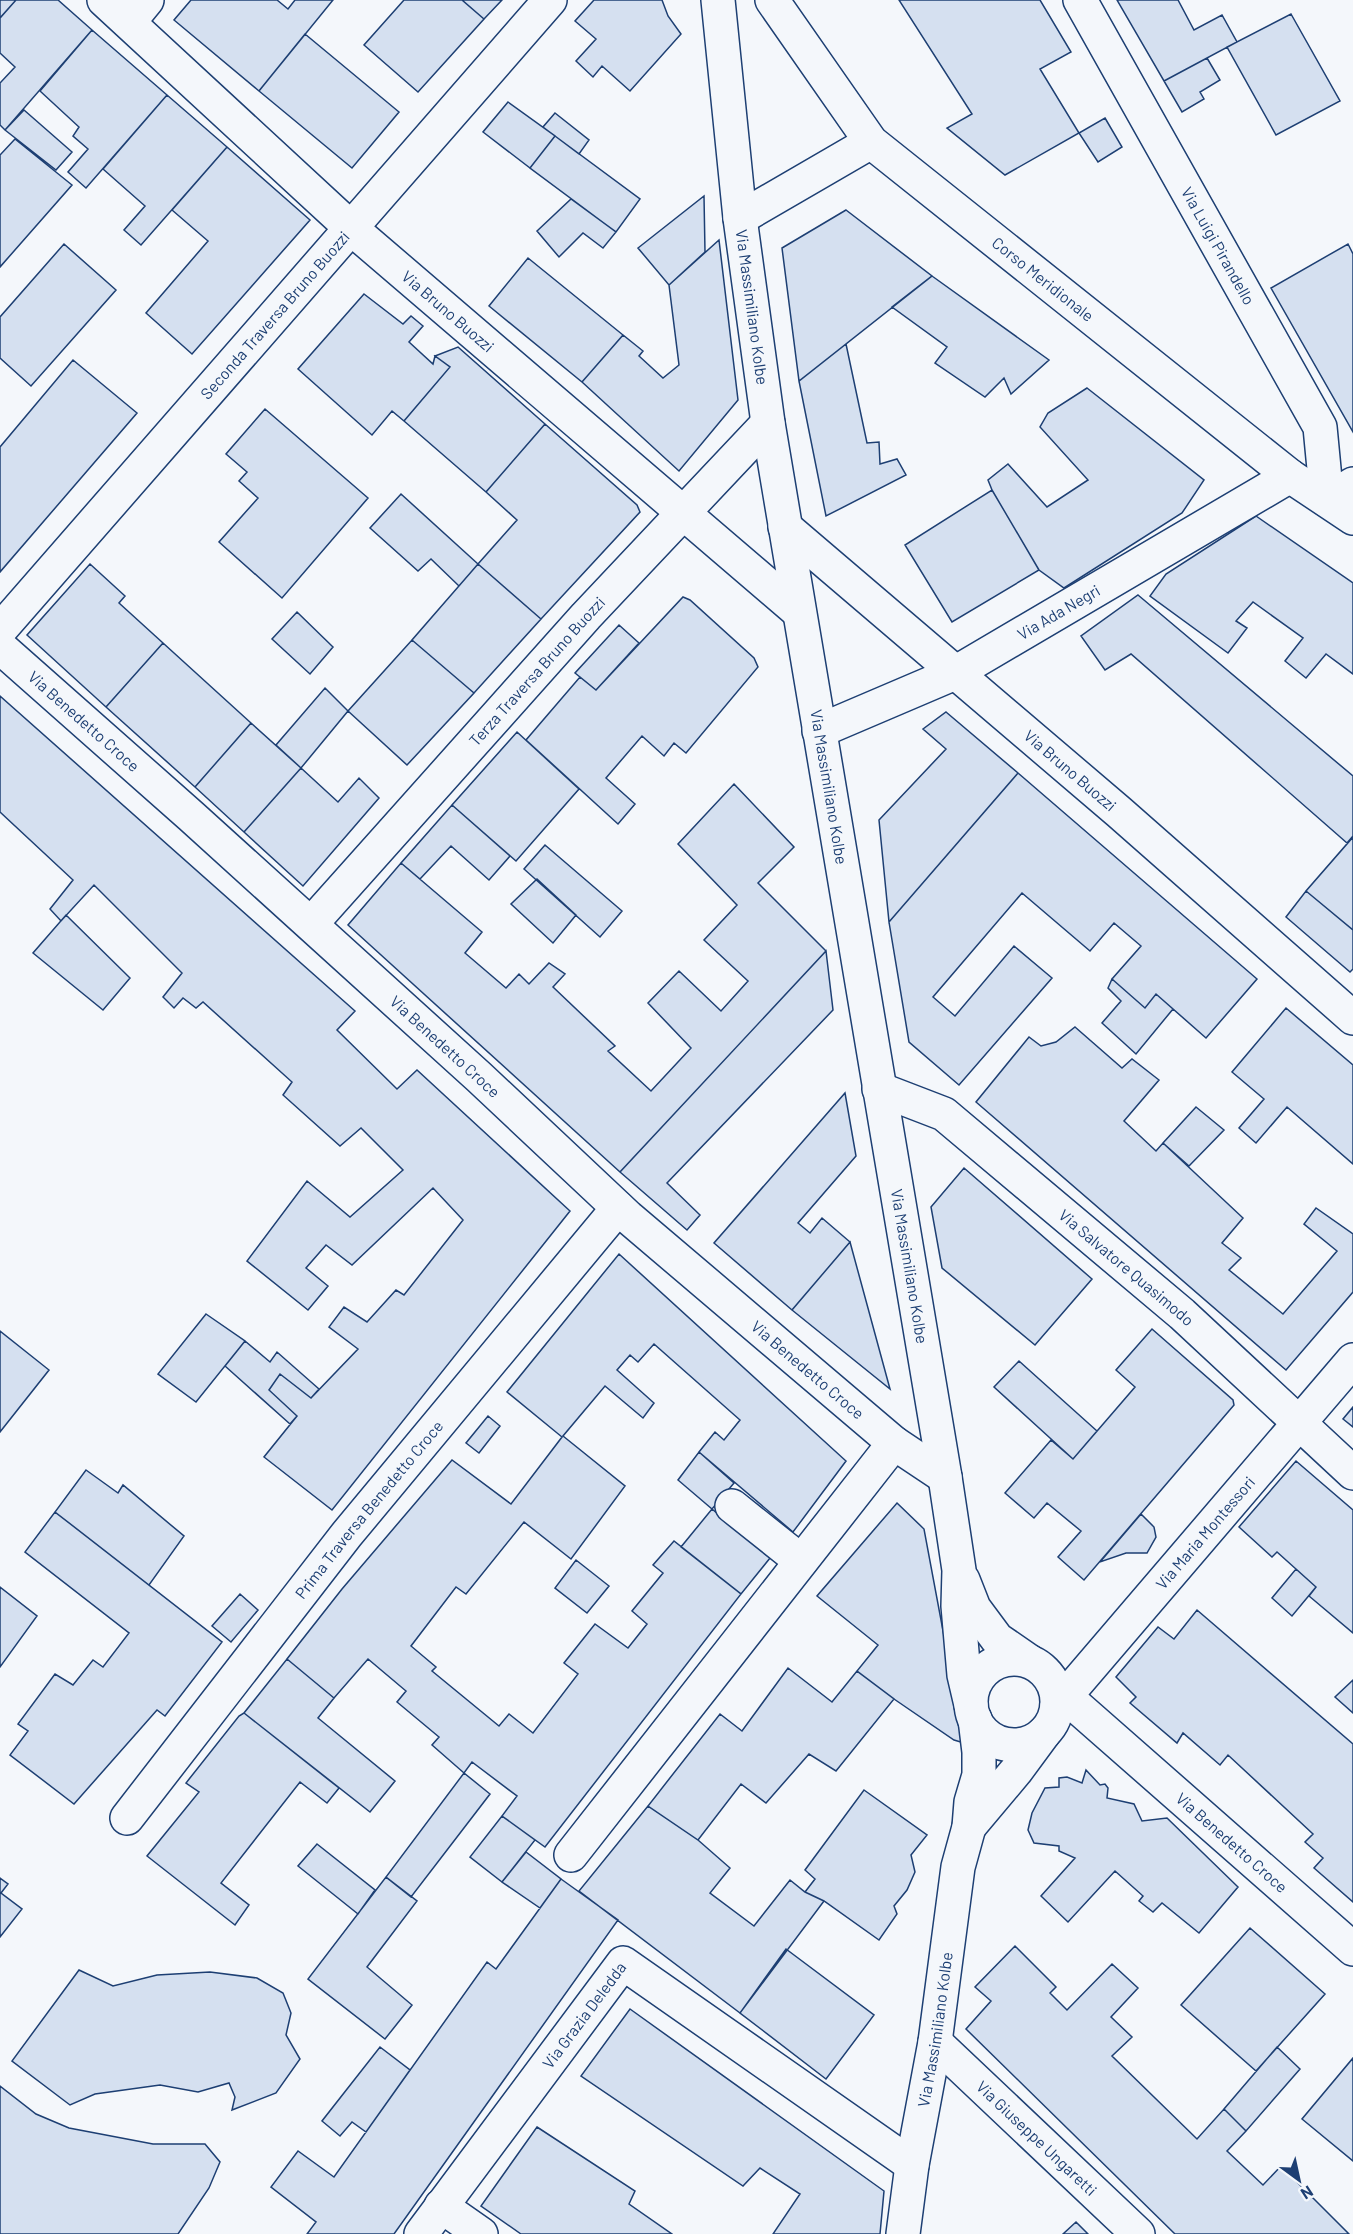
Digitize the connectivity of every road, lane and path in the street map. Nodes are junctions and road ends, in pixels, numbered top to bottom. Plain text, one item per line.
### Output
1 (104, 0) edge
2 (550, 0) edge
3 (718, 0) edge
4 (772, 0) edge
5 (1080, 0) edge
6 (138, 11) edge
7 (871, 142) junction
8 (740, 218) junction
9 (352, 229) junction
10 (768, 423) junction
11 (1290, 476) junction
12 (1340, 492) edge
13 (682, 513) junction
14 (1353, 518) edge
15 (785, 527) junction
16 (799, 612) junction
17 (0, 630) edge
18 (0, 647) edge
19 (955, 673) junction
20 (819, 730) junction
21 (310, 924) junction
22 (1353, 1018) edge
23 (879, 1089) junction
24 (618, 1208) junction
25 (1353, 1360) edge
26 (1299, 1424) junction
27 (894, 1443) junction
28 (1353, 1473) edge
29 (945, 1477) junction
30 (732, 1506) dead end
31 (801, 1561) junction
32 (958, 1570) junction
33 (1029, 1661) junction
34 (1056, 1711) junction
35 (973, 1712) junction
36 (128, 1818) dead end
37 (969, 1827) junction
38 (571, 1855) dead end
39 (1353, 1949) edge
40 (935, 2042) junction
41 (912, 2165) junction
42 (441, 2206) junction
43 (421, 2234) edge
44 (481, 2234) edge
45 (903, 2234) edge
46 (1138, 2234) edge

1 - 6 street, Via Bruno Buozzi
2 - 9 street, Seconda Traversa Bruno Buozzi
3 - 8 street, Via Massimiliano Kolbe
4 - 7 street, Corso Meridionale
5 - 12 street, Via Luigi Pirandello
6 - 9 street, Via Bruno Buozzi
7 - 8 street
7 - 11 street, Corso Meridionale
8 - 10 street, Via Massimiliano Kolbe
9 - 13 street, Via Bruno Buozzi
9 - 17 street, Seconda Traversa Bruno Buozzi
10 - 13 street, Terza Traversa Bruno Buozzi
10 - 15 street, Via Massimiliano Kolbe
11 - 12 street, Corso Meridionale
11 - 19 street, Via Ada Negri
12 - 14 street, Corso Meridionale
13 - 16 street, Via Bruno Buozzi
13 - 21 street, Terza Traversa Bruno Buozzi
15 - 16 street, Via Massimiliano Kolbe
15 - 19 street, Via Bruno Buozzi
16 - 20 street, Via Massimiliano Kolbe
18 - 21 street, Via Benedetto Croce
19 - 20 street, Via Ada Negri
19 - 22 street, Via Bruno Buozzi
20 - 23 street, Via Massimiliano Kolbe
21 - 24 street, Via Benedetto Croce
23 - 26 street, Via Salvatore Quasimodo
23 - 29 street, Via Massimiliano Kolbe
24 - 27 street, Via Benedetto Croce
24 - 36 street, Prima Traversa Benedetto Croce
25 - 26 street, Via Maria Montessori
26 - 28 street, Via Salvatore Quasimodo
26 - 34 street, Via Maria Montessori
27 - 29 street, Via Benedetto Croce
27 - 31 street
29 - 32 street, Via Massimiliano Kolbe
30 - 31 street
31 - 38 street
32 - 33 street, Via Massimiliano Kolbe
32 - 35 street, Via Massimiliano Kolbe
33 - 34 street, Via Massimiliano Kolbe
33 - 35 street, Via Massimiliano Kolbe
34 - 35 street
34 - 37 street, Via Massimiliano Kolbe
34 - 39 street, Via Benedetto Croce
35 - 37 street, Via Massimiliano Kolbe
37 - 40 street, Via Massimiliano Kolbe
40 - 41 street, Via Massimiliano Kolbe
40 - 46 street, Via Giuseppe Ungaretti
41 - 42 street, Via Grazia Deledda
41 - 45 street, Via Massimiliano Kolbe
42 - 43 street, Via Grazia Deledda
42 - 44 street

